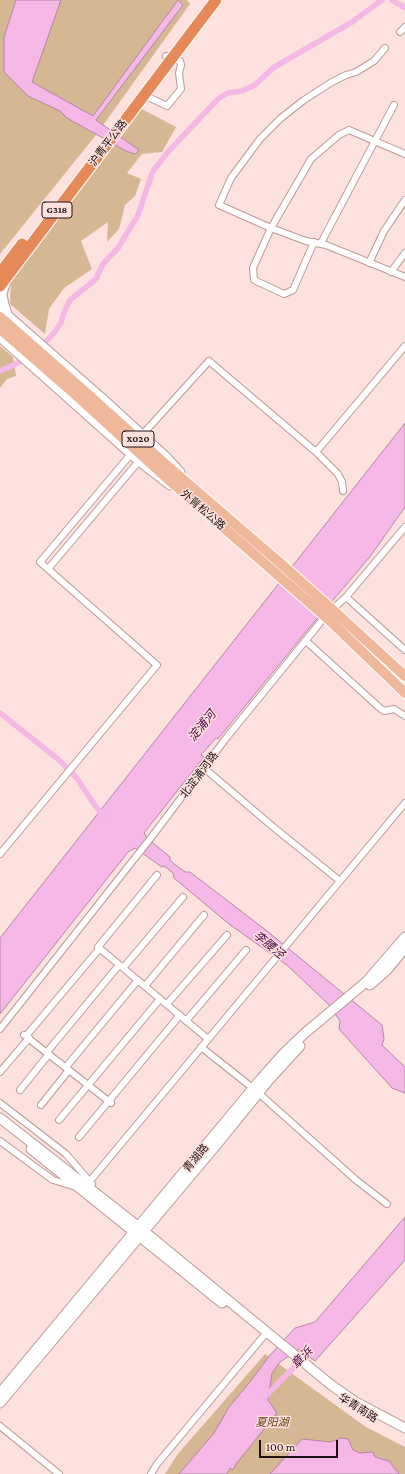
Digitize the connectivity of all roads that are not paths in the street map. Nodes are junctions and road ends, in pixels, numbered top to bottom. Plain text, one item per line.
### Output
1 (208, 0) edge
2 (216, 0) edge
3 (385, 48) dead end
4 (169, 57) junction
5 (144, 95) junction
6 (394, 105) dead end
7 (115, 128) junction
8 (374, 140) junction
9 (104, 142) junction
10 (405, 154) edge
11 (405, 200) edge
12 (271, 228) junction
13 (314, 242) junction
14 (321, 243) junction
15 (405, 253) edge
16 (369, 263) junction
17 (390, 272) junction
18 (2, 276) edge
19 (405, 278) edge
20 (0, 308) edge
21 (0, 312) edge
22 (0, 317) edge
23 (13, 320) junction
24 (0, 328) edge
25 (24, 330) junction
26 (2, 338) edge
27 (405, 346) edge
28 (79, 392) junction
29 (142, 435) junction
30 (316, 452) junction
31 (131, 454) junction
32 (139, 461) junction
33 (194, 489) junction
34 (343, 491) dead end
35 (185, 494) junction
36 (405, 527) edge
37 (48, 569) junction
38 (346, 597) junction
39 (306, 641) junction
40 (405, 650) edge
41 (405, 676) edge
42 (405, 693) edge
43 (405, 716) edge
44 (204, 768) junction
45 (405, 803) edge
46 (0, 854) edge
47 (157, 875) dead end
48 (340, 881) junction
49 (183, 897) dead end
50 (204, 915) dead end
51 (226, 935) dead end
52 (405, 937) edge
53 (100, 948) junction
54 (405, 948) edge
55 (246, 950) dead end
56 (121, 966) junction
57 (138, 980) junction
58 (145, 986) junction
59 (351, 998) junction
60 (160, 999) junction
61 (167, 1004) junction
62 (180, 1015) junction
63 (186, 1021) junction
64 (0, 1029) edge
65 (26, 1036) junction
66 (208, 1039) junction
67 (201, 1047) junction
68 (48, 1053) junction
69 (68, 1069) junction
70 (0, 1072) edge
71 (88, 1085) junction
72 (20, 1090) dead end
73 (256, 1091) junction
74 (110, 1102) junction
75 (0, 1103) edge
76 (41, 1105) dead end
77 (59, 1120) dead end
78 (1, 1122) edge
79 (79, 1137) dead end
80 (0, 1140) edge
81 (66, 1170) junction
82 (84, 1174) junction
83 (90, 1181) junction
84 (78, 1188) junction
85 (97, 1194) junction
86 (387, 1204) dead end
87 (139, 1232) junction
88 (265, 1335) junction
89 (315, 1375) junction
90 (0, 1392) edge
91 (0, 1403) edge
92 (0, 1426) edge
93 (405, 1428) edge
94 (405, 1435) edge
95 (59, 1474) edge
96 (151, 1474) edge

1 - 4 highway, 沪青平公路 / G318
2 - 4 highway, 沪青平公路 / G318
3 - 12 street
4 - 5 highway, 沪青平公路 / G318
4 - 5 street
4 - 7 highway, 沪青平公路 / G318
5 - 7 highway, 沪青平公路 / G318
6 - 8 street
7 - 9 highway, 沪青平公路 / G318
8 - 10 street
8 - 12 street
8 - 14 street
9 - 18 highway, 沪青平公路 / G318
9 - 18 highway, 沪青平公路 / G318
11 - 16 street
12 - 13 street
12 - 13 street
13 - 14 street
14 - 16 street
15 - 17 street
16 - 17 street
17 - 19 street
18 - 23 main road
20 - 23 main road
21 - 23 main road
22 - 28 main road, 外青松公路 / X020, bridge
23 - 25 main road
24 - 28 main road, 外青松公路 / X020, bridge
25 - 26 main road
25 - 29 main road
26 - 31 main road
27 - 30 street
28 - 33 main road, 外青松公路 / X020
28 - 35 main road, 外青松公路 / X020
29 - 30 street
29 - 33 main road
30 - 34 street
31 - 32 main road
31 - 37 street
32 - 35 main road
32 - 37 street
33 - 41 main road, 外青松公路 / X020, bridge
35 - 42 main road, 外青松公路 / X020, bridge
36 - 38 street, 北淀浦河路
37 - 46 street
38 - 39 street, 北淀浦河路
38 - 40 street
39 - 43 street
39 - 44 street, 北淀浦河路
44 - 48 street
44 - 64 street, 北淀浦河路
45 - 48 street
47 - 53 street
48 - 66 street
49 - 56 street
50 - 58 street
51 - 61 street
52 - 59 main road, 青湖路
53 - 56 street
53 - 65 street
54 - 59 main road, 青湖路
55 - 63 street
56 - 57 street
56 - 68 street
57 - 58 street
57 - 69 street
58 - 60 street
59 - 73 main road, 青湖路
60 - 61 street
60 - 71 street
61 - 62 street
62 - 63 street
62 - 74 street
63 - 66 street
65 - 68 street
65 - 70 street
66 - 67 street
67 - 73 street
67 - 83 street
68 - 69 street
68 - 72 street
69 - 71 street
69 - 76 street
71 - 74 street
71 - 77 street
73 - 86 street
73 - 87 main road, 青湖路
74 - 79 street
75 - 82 street
78 - 81 main road
78 - 84 main road
80 - 84 street
81 - 82 street
81 - 85 main road
82 - 83 street
83 - 85 street
84 - 87 main road
85 - 87 main road
87 - 88 main road
87 - 90 main road, 青湖路
87 - 91 main road, 青湖路
88 - 89 main road
88 - 96 street
89 - 93 main road, 华青南路
89 - 94 main road, 华青南路
92 - 95 street

